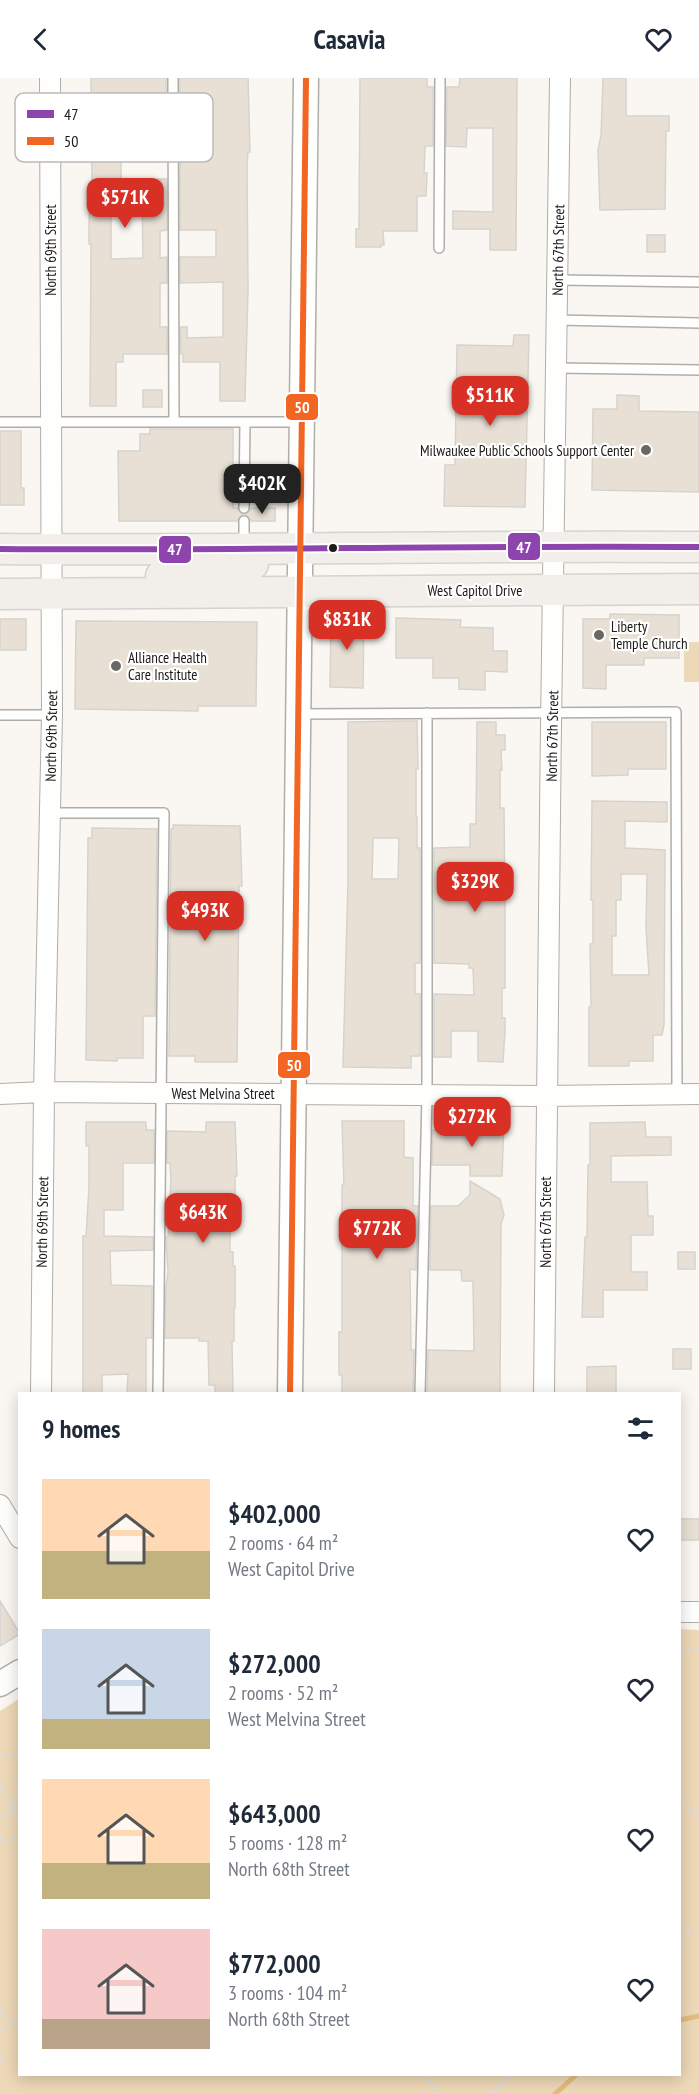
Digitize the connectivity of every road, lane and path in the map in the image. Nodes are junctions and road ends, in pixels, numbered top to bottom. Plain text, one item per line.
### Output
1 (173, 78) edge
2 (306, 78) edge
3 (440, 78) edge
4 (560, 78) edge
5 (173, 93) edge
6 (50, 162) edge
7 (173, 162) edge
8 (439, 248) dead end
9 (558, 280) junction
10 (699, 282) edge
11 (557, 320) junction
12 (699, 323) edge
13 (556, 368) junction
14 (699, 370) edge
15 (0, 422) edge
16 (50, 422) junction
17 (174, 422) junction
18 (245, 422) junction
19 (302, 422) junction
20 (244, 508) dead end
21 (555, 546) junction
22 (699, 547) edge
23 (423, 548) junction
24 (0, 549) edge
25 (50, 549) junction
26 (299, 550) junction
27 (554, 589) junction
28 (699, 589) edge
29 (300, 591) junction
30 (145, 593) junction
31 (0, 594) edge
32 (51, 594) junction
33 (552, 712) junction
34 (427, 713) junction
35 (298, 714) junction
36 (0, 715) edge
37 (52, 715) junction
38 (50, 813) junction
39 (44, 1092) junction
40 (160, 1093) junction
41 (0, 1094) edge
42 (294, 1094) junction
43 (677, 1094) junction
44 (699, 1094) edge
45 (427, 1095) junction
46 (545, 1096) junction
47 (40, 1392) edge
48 (158, 1392) edge
49 (290, 1392) edge
50 (420, 1392) edge
51 (544, 1392) edge
52 (0, 1505) edge
53 (18, 1535) edge
54 (681, 1612) edge
55 (699, 1612) edge
56 (681, 1649) edge
57 (699, 1649) edge
58 (18, 1673) edge
59 (0, 1684) edge
60 (0, 1754) edge
61 (18, 1756) edge
62 (0, 1787) edge
63 (18, 1788) edge
64 (681, 1796) edge
65 (12, 1810) junction
66 (0, 1816) edge
67 (699, 1819) edge
68 (18, 1820) edge
69 (18, 1836) edge
70 (0, 1838) edge
71 (699, 1925) edge
72 (681, 1938) edge
73 (0, 2010) edge
74 (18, 2020) edge
75 (9, 2025) junction
76 (0, 2030) edge
77 (0, 2054) edge
78 (2, 2063) dead end
79 (426, 2076) edge
80 (509, 2076) edge
81 (440, 2094) edge
82 (492, 2094) edge

1 - 5 lane
2 - 19 street
3 - 8 lane
4 - 9 street, North 67th Street
6 - 16 street, North 69th Street
7 - 17 lane
9 - 10 lane
9 - 11 street, North 67th Street
11 - 12 lane
11 - 13 street, North 67th Street
13 - 14 lane
13 - 21 street, North 67th Street
15 - 16 lane
16 - 17 lane
16 - 25 street, North 69th Street
17 - 18 lane
18 - 19 lane
18 - 20 lane
19 - 26 street
21 - 22 main road
21 - 23 main road
21 - 27 street, North 67th Street
23 - 26 main road
23 - 29 main road
24 - 25 main road
25 - 26 main road
25 - 32 street, North 69th Street
26 - 29 street
26 - 30 main road
27 - 28 main road, West Capitol Drive
27 - 29 main road, West Capitol Drive
27 - 33 street, North 67th Street
29 - 30 main road, West Capitol Drive
29 - 35 street
30 - 32 main road, West Capitol Drive
31 - 32 main road, West Capitol Drive
32 - 37 street, North 69th Street
33 - 34 lane
33 - 43 lane
33 - 46 street, North 67th Street
34 - 35 lane
34 - 45 lane
35 - 42 street
36 - 37 lane
37 - 38 street, North 69th Street
38 - 39 street, North 69th Street
38 - 40 lane
39 - 40 street, West Melvina Street
39 - 41 street, West Melvina Street
39 - 47 street, North 69th Street
40 - 42 street, West Melvina Street
40 - 48 lane
42 - 45 street, West Melvina Street
42 - 49 street
43 - 44 street, West Melvina Street
43 - 46 street, West Melvina Street
45 - 46 street, West Melvina Street
45 - 50 lane
46 - 51 street, North 67th Street
52 - 53 street
54 - 55 street
56 - 57 path
58 - 59 street
60 - 61 path
62 - 65 path
63 - 65 path
64 - 67 path
65 - 66 path
65 - 68 path
69 - 70 path
71 - 72 path
73 - 75 path
74 - 75 path
75 - 76 path
77 - 78 path
79 - 81 path
80 - 82 path

